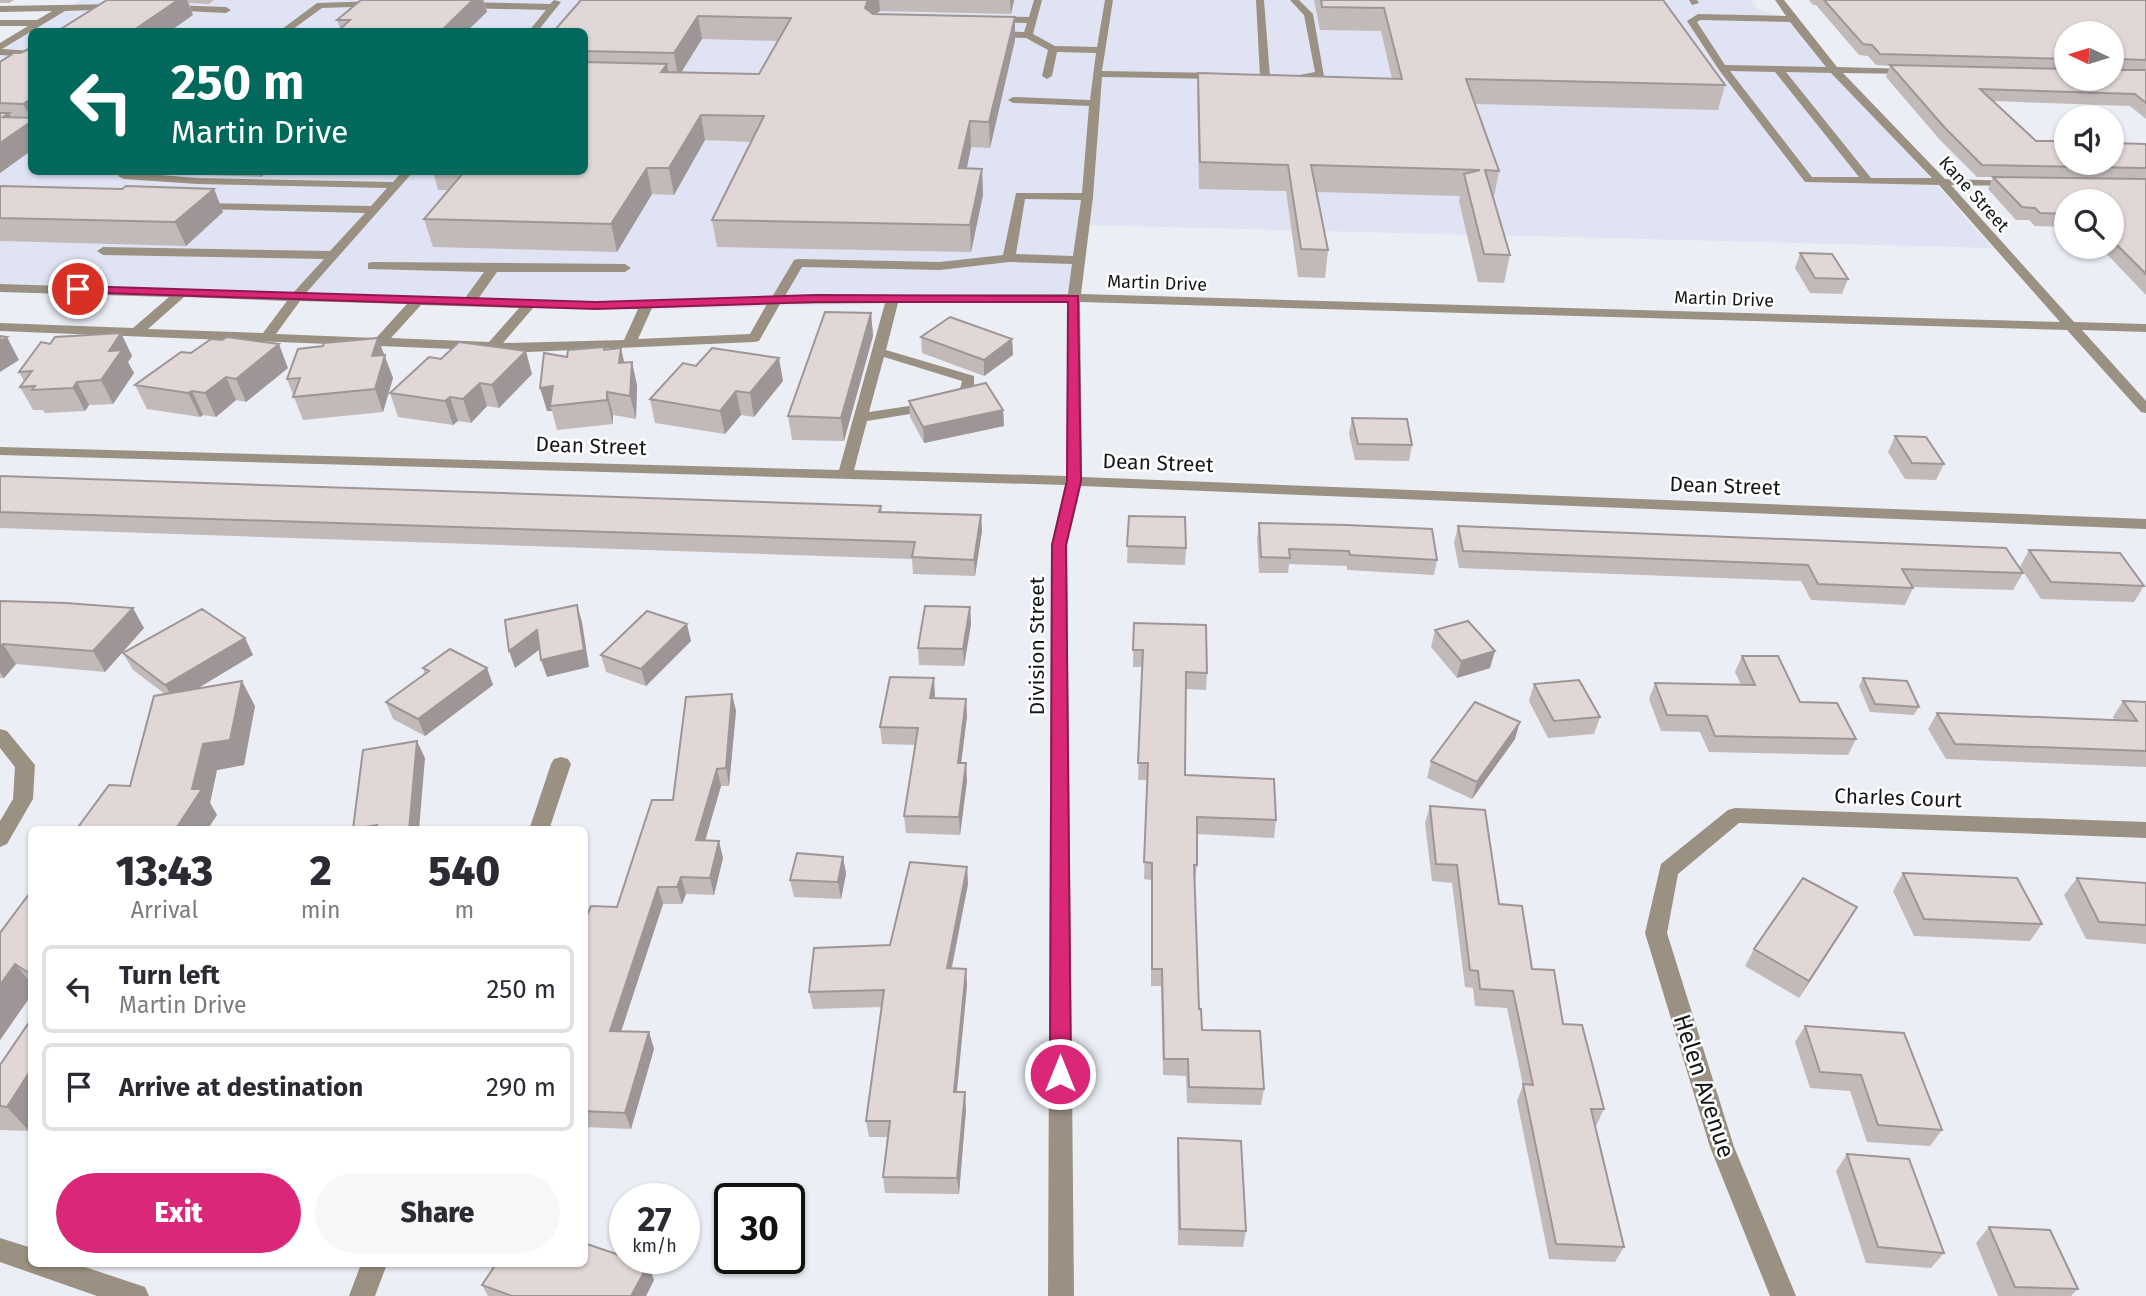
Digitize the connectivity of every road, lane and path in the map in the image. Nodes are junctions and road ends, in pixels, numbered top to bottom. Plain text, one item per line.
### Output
1 (77, 0) edge
2 (120, 0) edge
3 (1038, 0) edge
4 (1101, 0) edge
5 (1109, 0) edge
6 (1260, 0) edge
7 (1294, 0) edge
8 (1779, 0) edge
9 (556, 3) edge
10 (391, 4) edge
11 (458, 5) edge
12 (67, 6) junction
13 (108, 7) junction
14 (134, 8) edge
15 (161, 8) edge
16 (0, 9) edge
17 (226, 10) dead end
18 (88, 19) edge
19 (977, 19) edge
20 (1792, 19) junction
21 (1032, 20) junction
22 (0, 23) edge
23 (39, 23) junction
24 (31, 28) edge
25 (288, 28) edge
26 (535, 28) edge
27 (28, 30) edge
28 (986, 34) edge
29 (1028, 35) junction
30 (0, 47) edge
31 (1053, 50) junction
32 (1101, 50) junction
33 (0, 52) edge
34 (28, 54) edge
35 (1722, 68) junction
36 (1778, 69) junction
37 (1835, 70) junction
38 (1917, 71) edge
39 (1097, 74) junction
40 (1047, 76) dead end
41 (1237, 77) edge
42 (1251, 77) edge
43 (1265, 77) junction
44 (1013, 100) dead end
45 (1094, 103) junction
46 (126, 175) edge
47 (405, 175) edge
48 (1868, 181) junction
49 (1941, 182) junction
50 (2023, 184) edge
51 (396, 185) junction
52 (1087, 197) junction
53 (184, 205) edge
54 (374, 210) junction
55 (103, 250) dead end
56 (333, 256) junction
57 (1009, 258) junction
58 (1079, 260) junction
59 (372, 266) dead end
60 (493, 268) junction
61 (625, 268) dead end
62 (0, 288) edge
63 (182, 292) junction
64 (298, 295) junction
65 (894, 298) junction
66 (1074, 298) junction
67 (419, 299) junction
68 (470, 301) junction
69 (776, 301) junction
70 (530, 303) junction
71 (647, 304) junction
72 (2068, 326) junction
73 (0, 327) edge
74 (2146, 328) edge
75 (137, 332) junction
76 (267, 337) junction
77 (382, 341) junction
78 (629, 343) junction
79 (492, 346) junction
80 (879, 352) junction
81 (2146, 409) edge
82 (861, 417) junction
83 (0, 451) edge
84 (845, 474) junction
85 (1074, 481) junction
86 (2146, 524) edge
87 (0, 736) edge
88 (561, 764) dead end
89 (540, 826) edge
90 (2146, 830) edge
91 (0, 839) edge
92 (1668, 870) joint
93 (0, 1250) edge
94 (28, 1260) edge
95 (48, 1267) edge
96 (373, 1267) edge
97 (136, 1296) edge
98 (362, 1296) edge
99 (1061, 1296) edge
100 (1783, 1296) edge

1 - 12 street
2 - 13 street
3 - 21 street
4 - 5 street
5 - 32 street, Division Street
6 - 43 street
7 - 43 street
8 - 20 street, Kane Street
9 - 11 street
9 - 26 street
10 - 25 street
12 - 13 street
12 - 16 street
12 - 23 street
13 - 14 street
13 - 18 street
15 - 17 street
19 - 21 street
20 - 35 street
20 - 37 street, Kane Street
21 - 29 street
22 - 23 street
23 - 24 street
27 - 30 street
28 - 29 street
29 - 31 street
31 - 32 street
31 - 40 street
32 - 39 street, Division Street
33 - 34 street
35 - 36 street
35 - 48 street
36 - 37 street
36 - 48 street
37 - 38 street
37 - 49 street, Kane Street
39 - 41 street
39 - 45 street, Division Street
42 - 43 street
44 - 45 street
45 - 52 street, Division Street
46 - 51 street
47 - 51 street
48 - 49 street
49 - 50 street
49 - 72 street, Kane Street
51 - 54 street
52 - 57 street
52 - 58 street, Division Street
53 - 54 street
54 - 56 street
55 - 56 street
56 - 64 street
57 - 58 street
57 - 69 street
58 - 66 street, Division Street
59 - 60 street
60 - 61 street
60 - 68 street
62 - 63 street, Martin Drive
63 - 64 street, Martin Drive
63 - 75 street
64 - 67 street, Martin Drive
64 - 76 street
65 - 66 street, Martin Drive
65 - 69 street, Martin Drive
65 - 80 street
66 - 72 street, Martin Drive
66 - 85 street, Division Street
67 - 68 street, Martin Drive
67 - 77 street
68 - 70 street, Martin Drive
69 - 71 street, Martin Drive
69 - 78 street
70 - 71 street, Martin Drive
70 - 79 street
71 - 78 street
72 - 74 street, Martin Drive
72 - 81 street, Kane Street
73 - 75 street
75 - 76 street
76 - 77 street
77 - 79 street
78 - 79 street
80 - 82 street
80 - 82 street
82 - 84 street
83 - 84 street, Dean Street
84 - 85 street, Dean Street
85 - 86 street, Dean Street
85 - 99 street, Division Street
87 - 91 street
88 - 89 street
90 - 92 street, Charles Court
92 - 100 street, Helen Avenue
93 - 94 street
95 - 97 street
96 - 98 street

